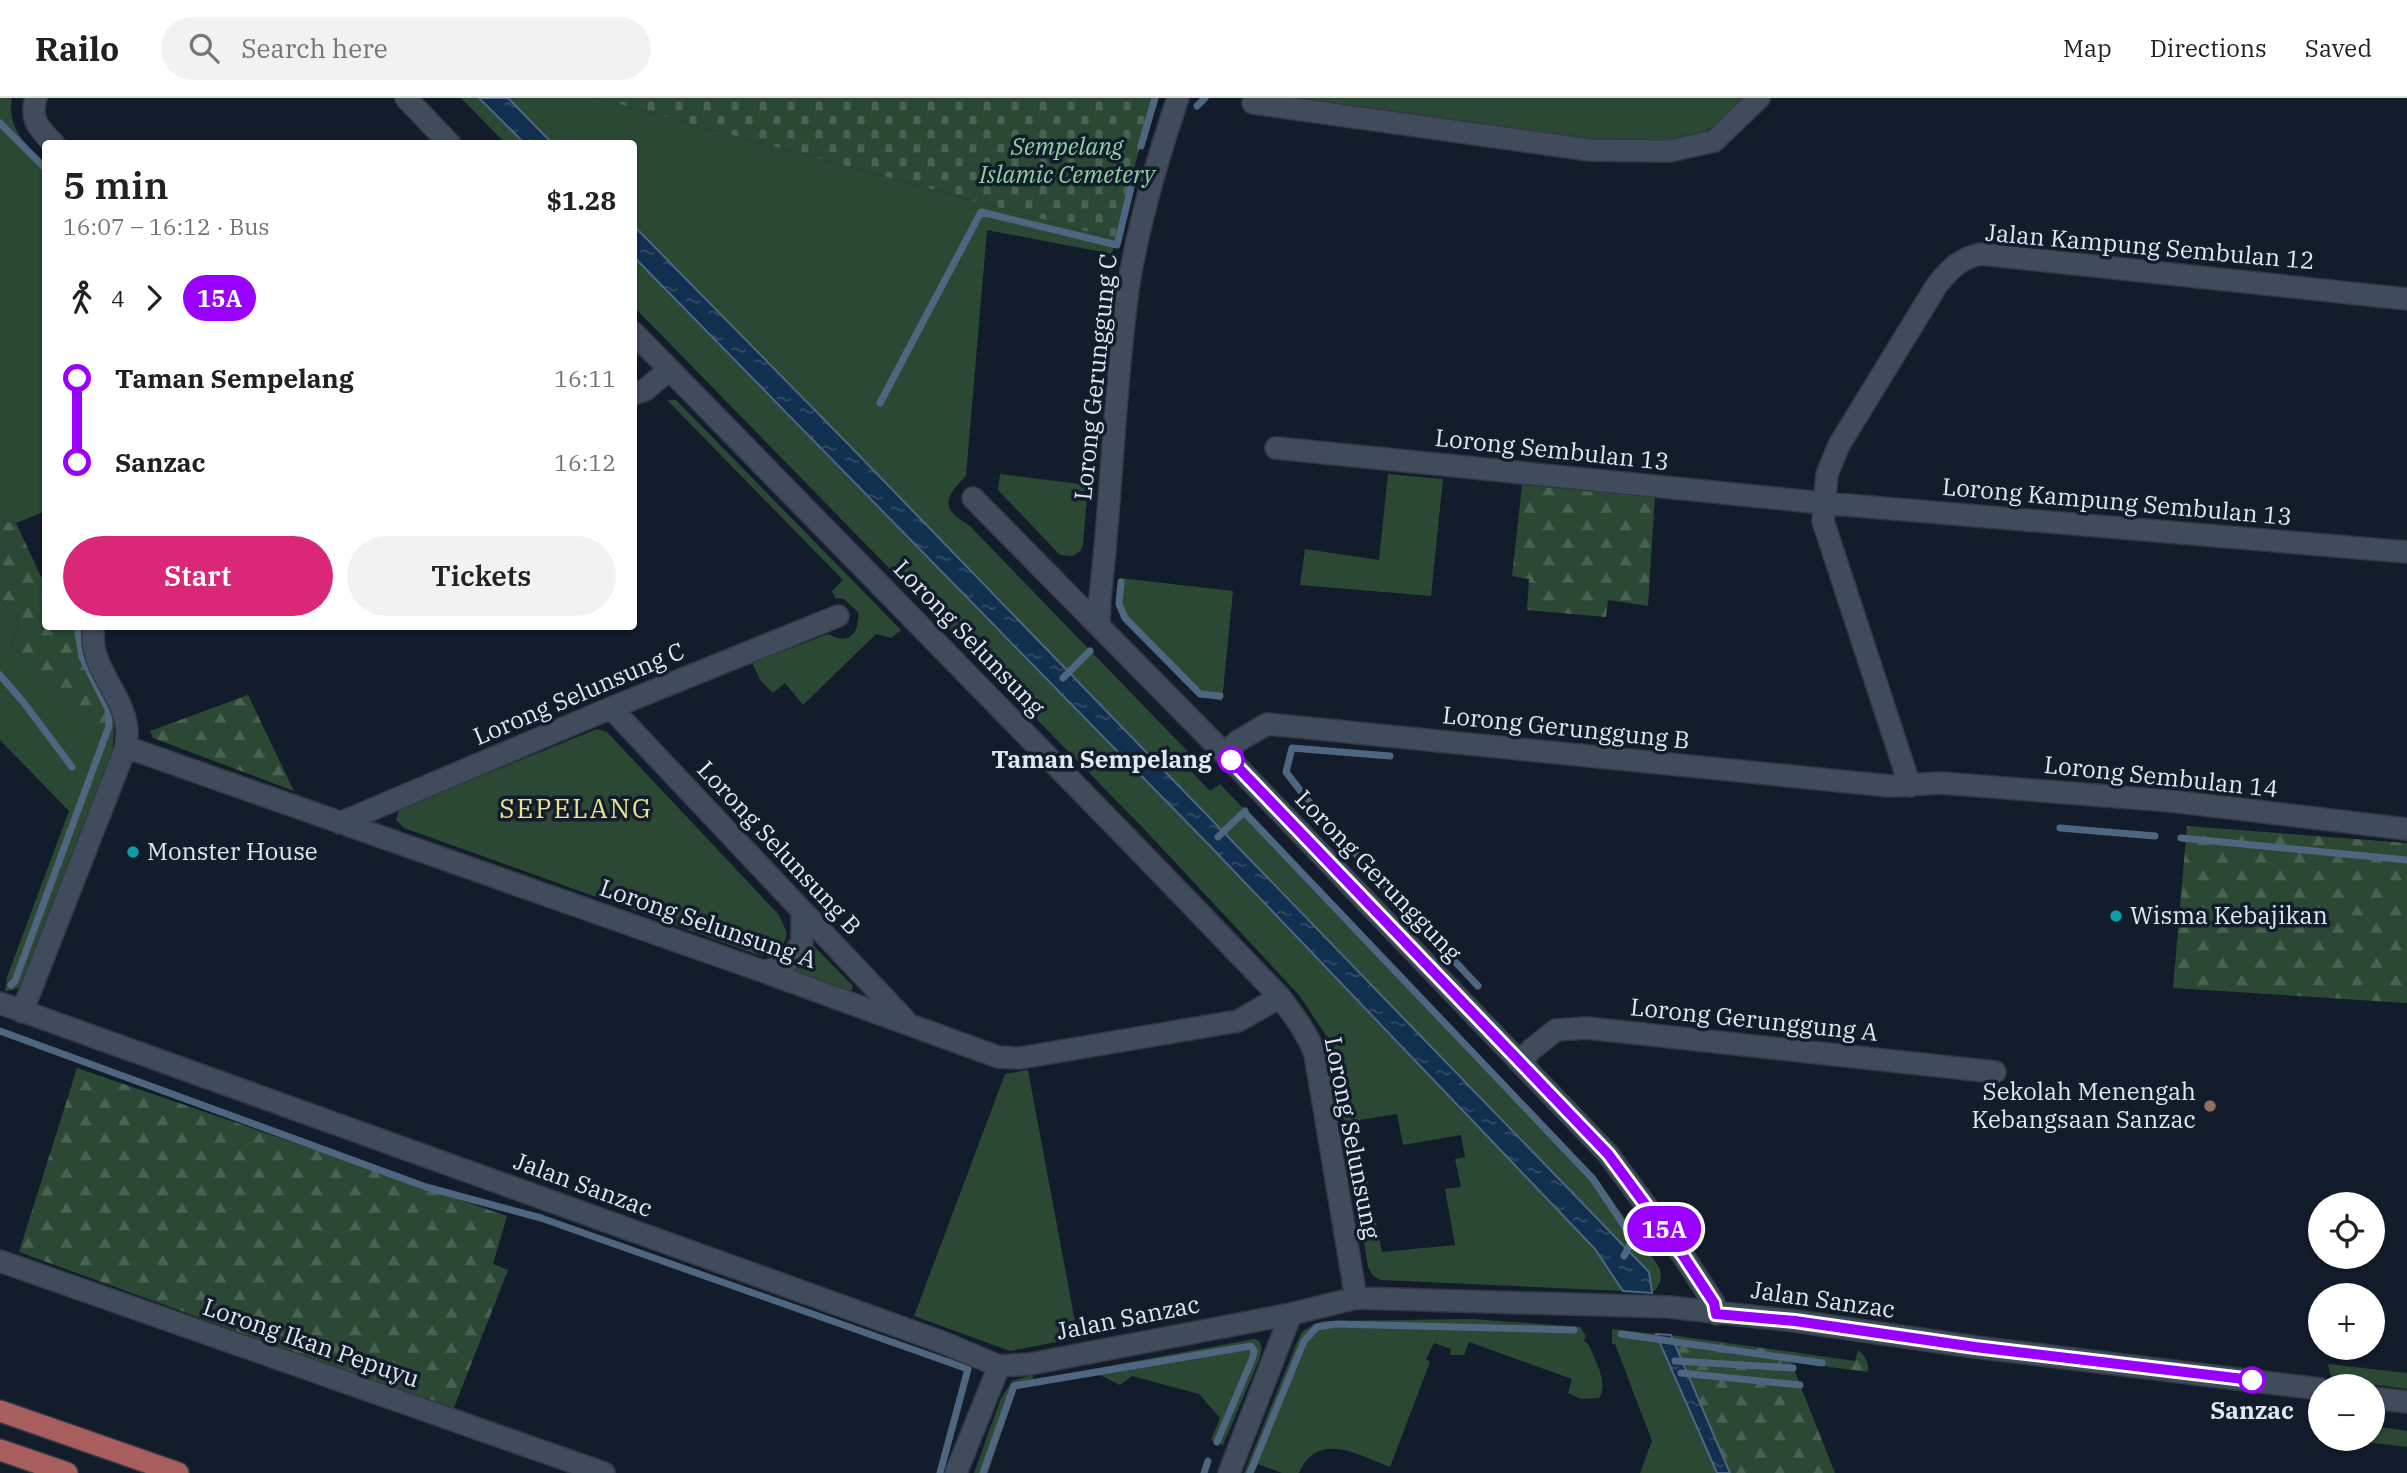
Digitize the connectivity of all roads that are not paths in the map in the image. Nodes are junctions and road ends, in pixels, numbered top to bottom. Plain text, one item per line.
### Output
1 (36, 98) edge
2 (406, 98) edge
3 (1178, 98) edge
4 (1759, 98) edge
5 (1253, 103) dead end
6 (50, 140) edge
7 (446, 140) edge
8 (2407, 299) edge
9 (637, 336) edge
10 (669, 370) junction
11 (637, 393) edge
12 (1276, 448) dead end
13 (973, 498) dead end
14 (1823, 503) junction
15 (2407, 552) edge
16 (838, 616) dead end
17 (1100, 624) junction
18 (93, 630) edge
19 (611, 708) junction
20 (126, 747) junction
21 (1225, 754) junction
22 (1910, 786) junction
23 (340, 823) junction
24 (2407, 830) edge
25 (802, 911) junction
26 (765, 972) junction
27 (1280, 997) junction
28 (0, 1003) edge
29 (22, 1012) junction
30 (908, 1024) junction
31 (1520, 1062) junction
32 (1995, 1072) dead end
33 (0, 1262) edge
34 (1356, 1298) junction
35 (1291, 1314) junction
36 (1716, 1314) junction
37 (999, 1366) junction
38 (2308, 1388) edge
39 (2385, 1399) edge
40 (2407, 1402) edge
41 (0, 1411) edge
42 (0, 1450) edge
43 (67, 1473) edge
44 (178, 1473) edge
45 (604, 1473) edge
46 (956, 1473) edge
47 (1229, 1473) edge

1 - 6 street
2 - 7 street
3 - 17 street, Lorong Gerunggung C
4 - 5 street
8 - 14 street, Jalan Kampung Sembulan 12
9 - 10 street, Lorong Selunsung
10 - 11 street
10 - 27 street, Lorong Selunsung
12 - 14 street, Lorong Sembulan 13
13 - 17 street, Lorong Gerunggung
14 - 15 street, Lorong Kampung Sembulan 13
14 - 22 street
16 - 19 street, Lorong Selunsung C
17 - 21 street, Lorong Gerunggung
18 - 20 street
19 - 23 street, Lorong Selunsung C
19 - 25 street, Lorong Selunsung B
20 - 23 street, Lorong Selunsung A
20 - 29 street
21 - 22 street, Lorong Gerunggung B
21 - 31 street, Lorong Gerunggung
22 - 24 street, Lorong Sembulan 14
23 - 26 street, Lorong Selunsung A
25 - 26 street
25 - 30 street, Lorong Selunsung B
26 - 30 street, Lorong Selunsung A
27 - 30 street, Lorong Selunsung A
27 - 34 street, Lorong Selunsung
28 - 29 street, Jalan Sanzac
29 - 37 street, Jalan Sanzac
31 - 32 street, Lorong Gerunggung A
31 - 36 street, Lorong Gerunggung
33 - 45 street, Lorong Ikan Pepuyu
34 - 35 street, Jalan Sanzac
34 - 36 street, Jalan Sanzac
35 - 37 street, Jalan Sanzac
35 - 47 street
36 - 38 street, Jalan Sanzac
37 - 46 street
39 - 40 street
41 - 44 main road
42 - 43 main road

